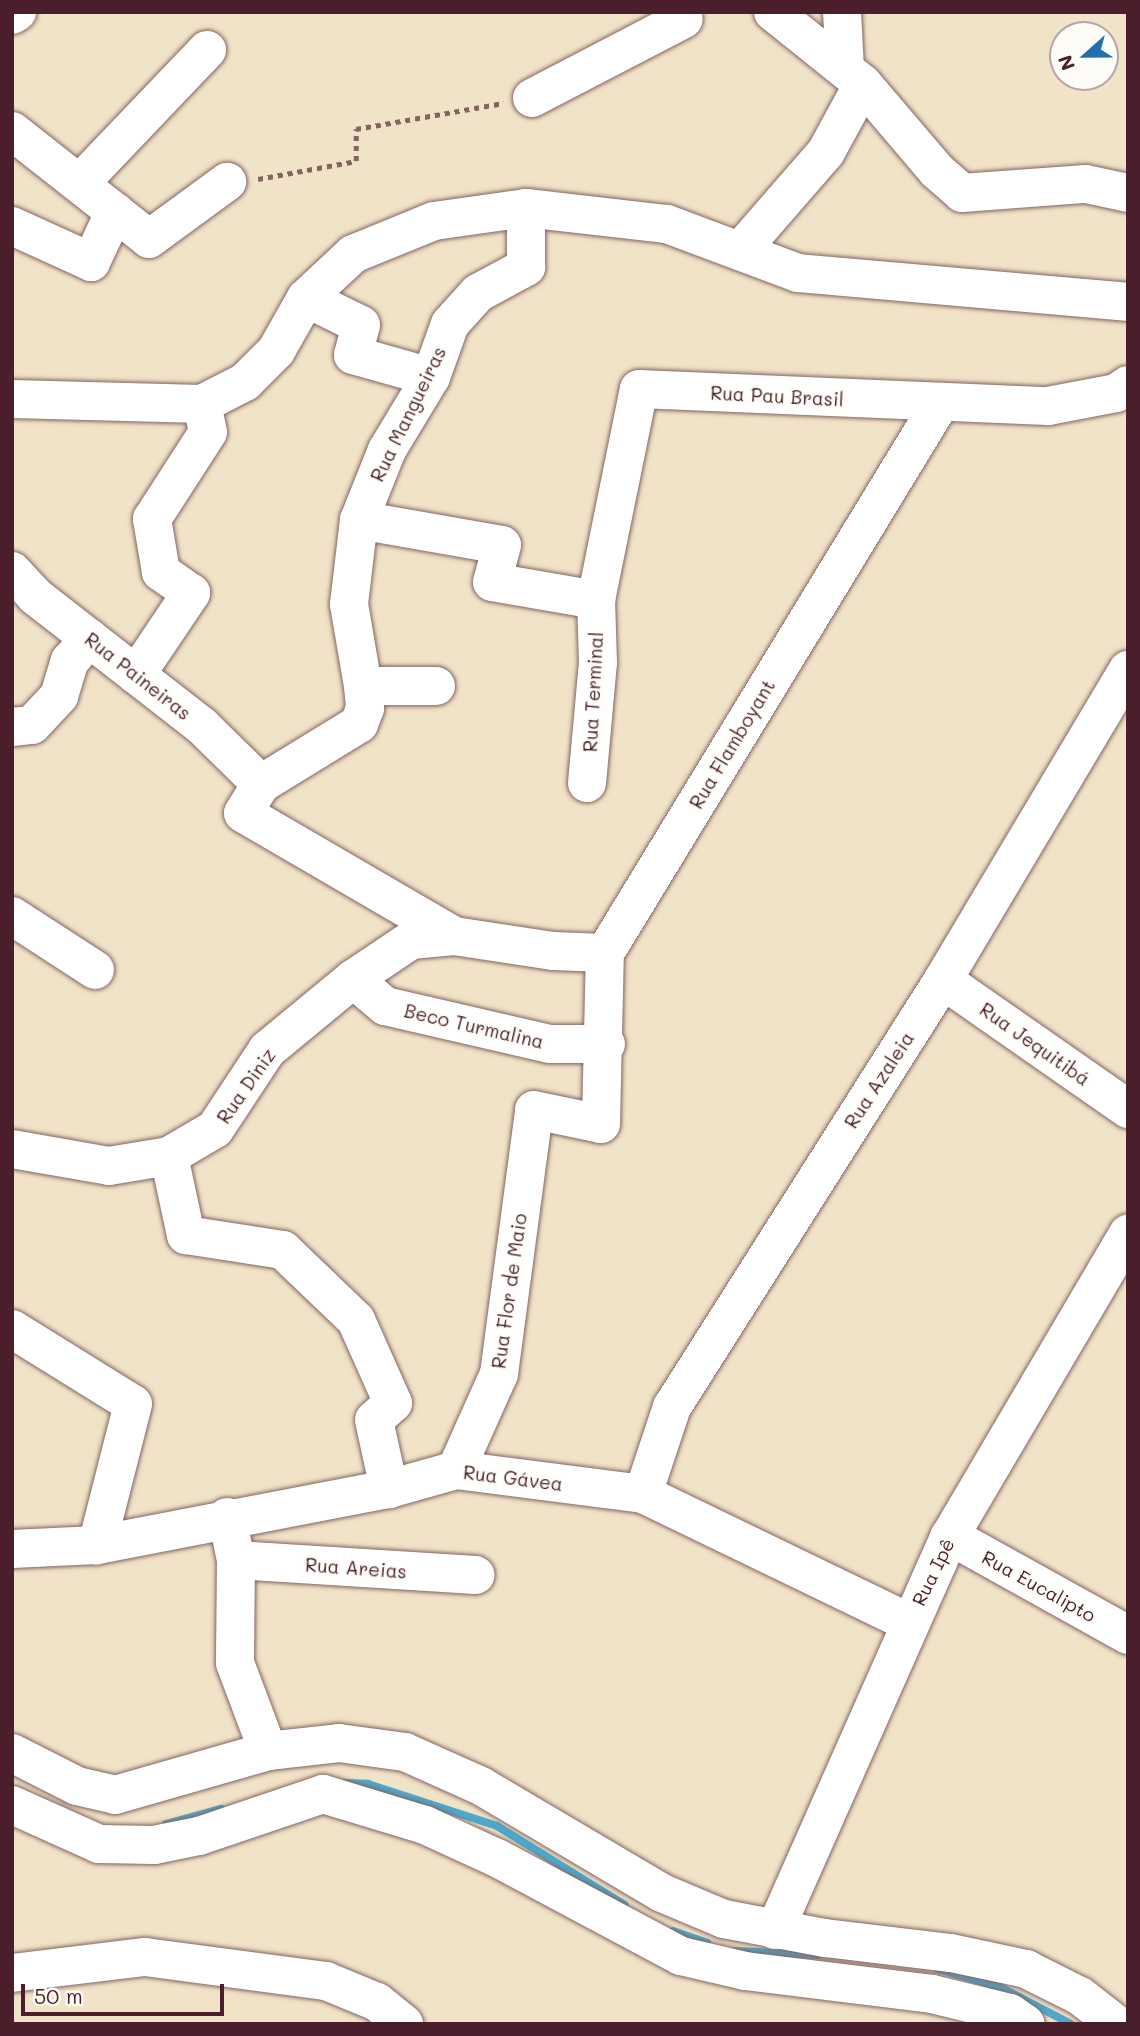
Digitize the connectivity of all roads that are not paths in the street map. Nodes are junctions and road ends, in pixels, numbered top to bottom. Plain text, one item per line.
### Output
1 (773, 12) edge
2 (842, 12) edge
3 (684, 15) edge
4 (207, 50) dead end
5 (854, 77) junction
6 (532, 99) road end
7 (12, 131) edge
8 (227, 182) road end
9 (80, 183) junction
10 (1128, 193) edge
11 (526, 208) junction
12 (115, 211) junction
13 (12, 226) edge
14 (740, 251) junction
15 (306, 298) junction
16 (1128, 302) edge
17 (431, 377) junction
18 (1128, 386) edge
19 (12, 399) edge
20 (202, 404) junction
21 (939, 405) junction
22 (359, 520) junction
23 (12, 571) edge
24 (596, 600) junction
25 (89, 638) junction
26 (1128, 670) edge
27 (136, 675) junction
28 (363, 686) junction
29 (436, 686) dead end
30 (12, 727) edge
31 (587, 783) dead end
32 (261, 784) junction
33 (12, 916) edge
34 (454, 936) junction
35 (605, 953) junction
36 (95, 970) dead end
37 (353, 979) junction
38 (943, 980) junction
39 (606, 1044) junction
40 (1128, 1109) edge
41 (12, 1149) edge
42 (169, 1156) junction
43 (1128, 1234) edge
44 (1116, 1280) edge
45 (12, 1329) edge
46 (456, 1470) junction
47 (389, 1489) junction
48 (643, 1494) junction
49 (227, 1517) junction
50 (950, 1536) junction
51 (97, 1545) junction
52 (12, 1549) edge
53 (236, 1560) junction
54 (476, 1575) dead end
55 (908, 1622) junction
56 (1128, 1635) edge
57 (268, 1751) junction
58 (12, 1754) edge
59 (12, 1805) edge
60 (775, 1930) junction
61 (12, 1973) edge
62 (404, 2024) edge
63 (1026, 2024) edge
64 (1116, 2024) edge

1 - 5 street
2 - 5 street
3 - 6 street
4 - 9 street
5 - 10 street
5 - 14 street
7 - 9 street
8 - 12 street
9 - 12 street
11 - 14 street
11 - 15 street
11 - 17 street, Rua Mangueiras
12 - 13 street
14 - 16 street
15 - 17 street
15 - 20 street
17 - 22 street, Rua Mangueiras
18 - 21 street, Rua Pau Brasil
19 - 20 street
20 - 27 street
21 - 24 street, Rua Pau Brasil
21 - 35 street, Rua Flamboyant
22 - 24 street
22 - 28 street, Rua Mangueiras
23 - 25 street, Rua Paineiras
24 - 31 street, Rua Terminal
25 - 27 street, Rua Paineiras
25 - 30 street
26 - 38 street, Rua Azaleia
27 - 32 street, Rua Paineiras
28 - 29 street
28 - 32 street, Rua Mangueiras
32 - 34 street, Rua Mangueiras
33 - 36 street
34 - 35 street
34 - 37 street, Rua Diniz
35 - 39 street
37 - 39 street, Beco Turmalina
37 - 42 street, Rua Diniz
38 - 40 street, Rua Jequitibá
38 - 48 street, Rua Azaleia
39 - 46 street, Rua Flor de Maio
41 - 42 street, Rua Diniz
42 - 47 street
43 - 44 street, Rua Ipê
44 - 50 street, Rua Ipê
45 - 51 street
46 - 47 street, Rua Gávea
46 - 48 street, Rua Gávea
47 - 49 street, Rua Gávea
48 - 55 street, Rua Gávea
49 - 51 street, Rua Gávea
49 - 53 street
50 - 55 street, Rua Ipê
50 - 56 street, Rua Eucalipto
51 - 52 street, Rua Gávea
53 - 54 street, Rua Areias
53 - 57 street
55 - 60 street, Rua Ipê
57 - 58 street
57 - 60 street
59 - 63 street
60 - 64 street
61 - 62 street

